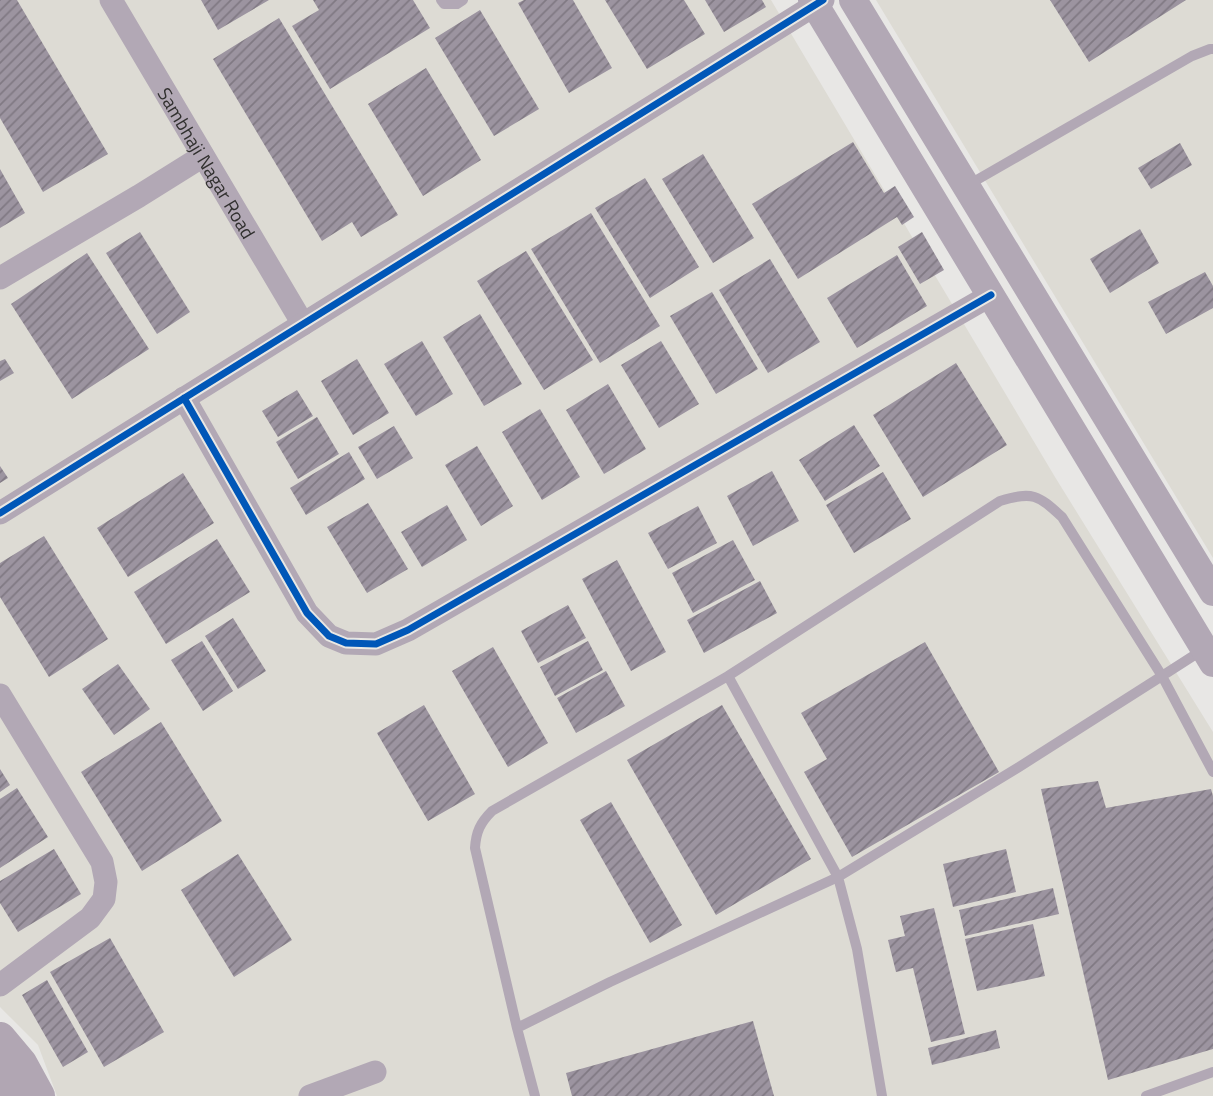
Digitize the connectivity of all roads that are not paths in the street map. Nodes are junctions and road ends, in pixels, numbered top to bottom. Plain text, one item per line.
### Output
1 (111, 0) edge
2 (441, 0) edge
3 (463, 0) edge
4 (853, 0) edge
5 (817, 2) edge
6 (1213, 49) edge
7 (203, 156) junction
8 (966, 186) junction
9 (0, 278) edge
10 (991, 295) junction
11 (303, 324) junction
12 (184, 398) junction
13 (0, 513) edge
14 (1213, 592) edge
15 (1210, 652) edge
16 (728, 676) junction
17 (1162, 676) junction
18 (0, 695) edge
19 (1213, 772) edge
20 (838, 877) junction
21 (0, 985) edge
22 (517, 1028) junction
23 (0, 1038) edge
24 (375, 1072) dead end
25 (1213, 1072) edge
26 (0, 1073) edge
27 (11, 1096) edge
28 (39, 1096) edge
29 (310, 1096) edge
30 (535, 1096) edge
31 (882, 1096) edge
32 (1146, 1096) edge

1 - 7 street, Sambhaji Nagar Road
2 - 3 lane
4 - 8 street
5 - 10 street
5 - 11 street
6 - 8 lane
7 - 9 street
7 - 11 street, Sambhaji Nagar Road
8 - 14 street
10 - 12 street
10 - 15 street
11 - 12 street
12 - 13 street
15 - 17 lane
16 - 17 lane
16 - 20 lane
16 - 22 lane
17 - 19 lane
17 - 20 lane
18 - 21 street
20 - 22 lane
20 - 31 lane
22 - 30 lane
23 - 28 main road
24 - 29 street
25 - 32 lane
26 - 27 main road

